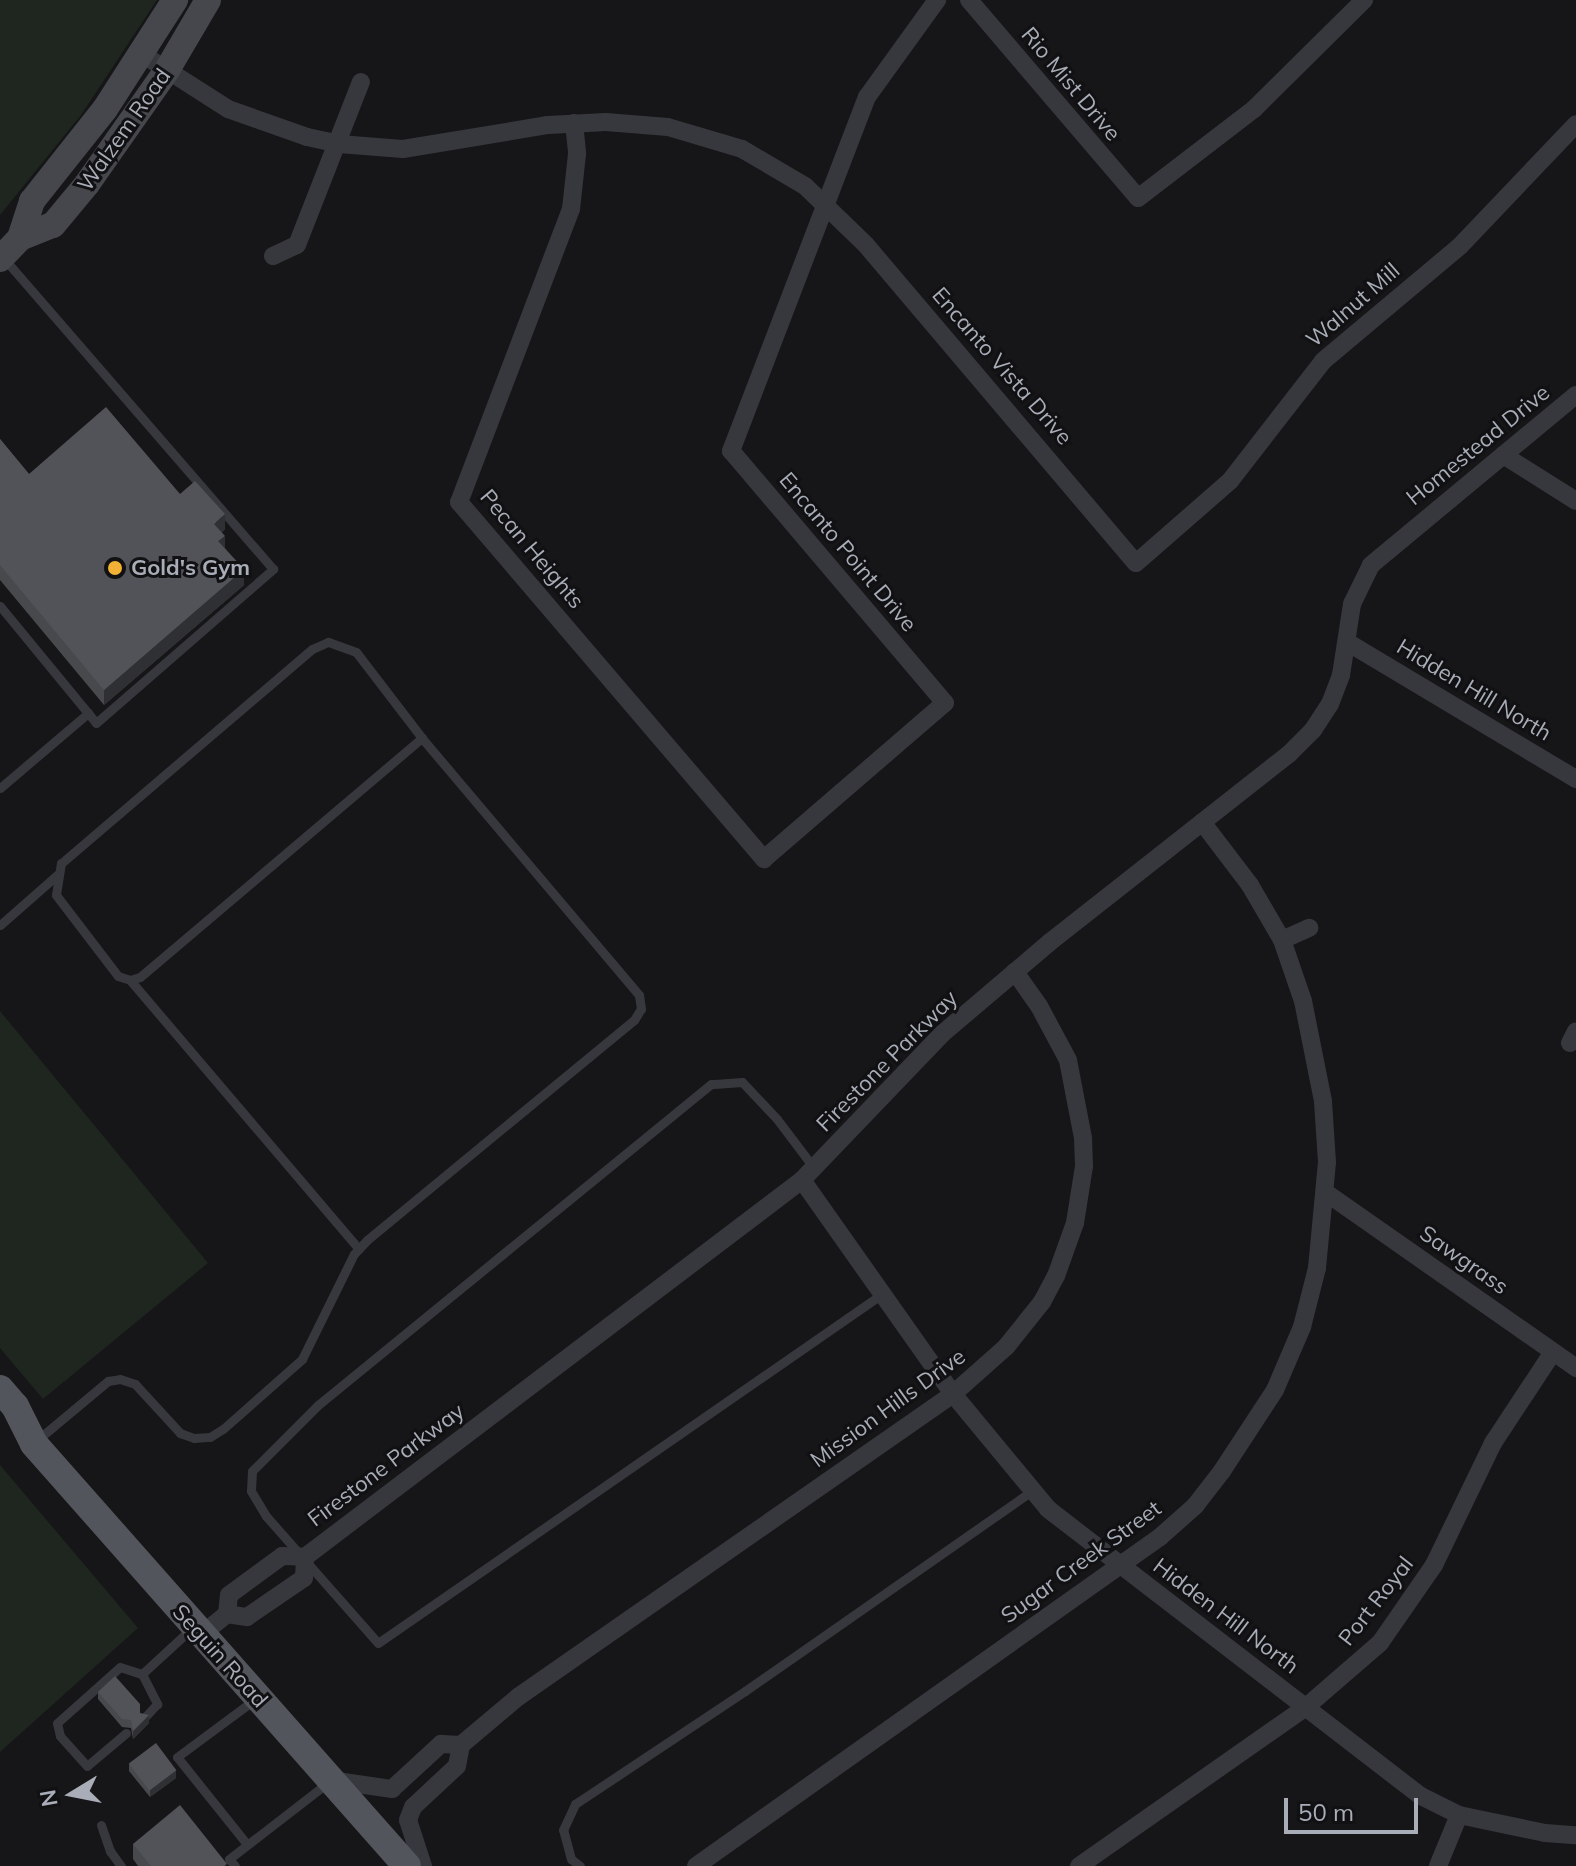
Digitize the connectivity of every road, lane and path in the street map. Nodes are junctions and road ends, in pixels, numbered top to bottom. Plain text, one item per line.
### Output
1 (175, 0) edge
2 (208, 0) edge
3 (937, 0) edge
4 (969, 0) edge
5 (1364, 0) edge
6 (142, 54) junction
7 (167, 70) junction
8 (361, 82) dead end
9 (574, 123) junction
10 (1576, 124) edge
11 (339, 144) junction
12 (827, 205) junction
13 (7, 251) edge
14 (273, 256) dead end
15 (1576, 395) edge
16 (1503, 455) junction
17 (1576, 501) edge
18 (1411, 531) joint
19 (1136, 563) joint
20 (0, 606) edge
21 (1347, 642) junction
22 (88, 713) junction
23 (422, 738) junction
24 (1576, 779) edge
25 (0, 788) edge
26 (1202, 822) junction
27 (764, 859) joint
28 (57, 875) junction
29 (0, 925) edge
30 (1309, 928) dead end
31 (1282, 940) junction
32 (1015, 972) junction
33 (130, 980) junction
34 (808, 1174) junction
35 (1325, 1192) junction
36 (359, 1249) junction
37 (882, 1294) junction
38 (1553, 1352) junction
39 (1576, 1368) edge
40 (0, 1389) edge
41 (953, 1394) junction
42 (0, 1426) edge
43 (34, 1444) junction
44 (1032, 1491) junction
45 (305, 1557) junction
46 (1121, 1566) junction
47 (227, 1614) junction
48 (197, 1631) junction
49 (142, 1674) junction
50 (256, 1698) junction
51 (1306, 1707) junction
52 (146, 1716) edge
53 (126, 1733) dead end
54 (461, 1745) junction
55 (330, 1780) junction
56 (1459, 1815) junction
57 (101, 1825) dead end
58 (1576, 1835) edge
59 (246, 1843) junction
60 (121, 1866) edge
61 (235, 1866) edge
62 (407, 1866) edge
63 (423, 1866) edge
64 (580, 1866) edge
65 (694, 1866) edge
66 (1079, 1866) edge
67 (1438, 1866) edge

1 - 6 street, Walzem Road
2 - 7 street, Walzem Road
3 - 12 street, Encanto Point Drive
4 - 5 street, Rio Mist Drive
6 - 7 street
6 - 13 street, Walzem Road
7 - 11 street
7 - 13 street, Walzem Road
8 - 11 street
9 - 11 street
9 - 12 street
9 - 27 street, Pecan Heights
10 - 19 street, Walnut Mill
11 - 14 street
12 - 19 street, Encanto Vista Drive
12 - 27 street, Encanto Point Drive
13 - 22 lane
15 - 16 street, Homestead Drive
16 - 17 street
16 - 18 street, Homestead Drive
18 - 21 street, Firestone Parkway
20 - 22 lane
21 - 24 street, Hidden Hill North
21 - 26 street, Firestone Parkway
22 - 25 lane
23 - 28 lane
23 - 33 lane
23 - 36 lane
26 - 31 street, Sugar Creek Street
26 - 32 street, Firestone Parkway
28 - 29 lane
28 - 33 lane
30 - 31 street
31 - 35 street, Sugar Creek Street
32 - 34 street, Firestone Parkway
32 - 41 street, Mission Hills Drive
33 - 36 lane
34 - 37 street, Hidden Hill North
34 - 45 street, Firestone Parkway
34 - 45 lane
35 - 38 street, Sawgrass
35 - 46 street, Sugar Creek Street
36 - 43 lane
37 - 41 street, Hidden Hill North
37 - 45 lane
38 - 39 street, Sawgrass
38 - 51 street, Port Royal
40 - 43 main road, Seguin Road
41 - 44 street, Hidden Hill North
41 - 54 street, Mission Hills Drive
42 - 43 main road, Seguin Road
43 - 48 main road, Seguin Road
44 - 46 street, Hidden Hill North
44 - 64 lane
45 - 47 street, Firestone Parkway
45 - 47 street, Firestone Parkway
46 - 51 street, Hidden Hill North
46 - 65 street, Sugar Creek Street
47 - 48 street, Firestone Parkway
48 - 49 lane
48 - 50 main road, Seguin Road
49 - 52 lane
49 - 53 lane
50 - 55 main road, Seguin Road
50 - 59 lane
51 - 56 street, Hidden Hill North
51 - 66 street, Port Royal
54 - 55 street, Mission Hills Drive
54 - 63 street, Mission Hills Drive
55 - 59 lane
55 - 62 main road, Seguin Road
56 - 58 street, Hidden Hill North
56 - 67 street
57 - 60 lane
59 - 61 lane

